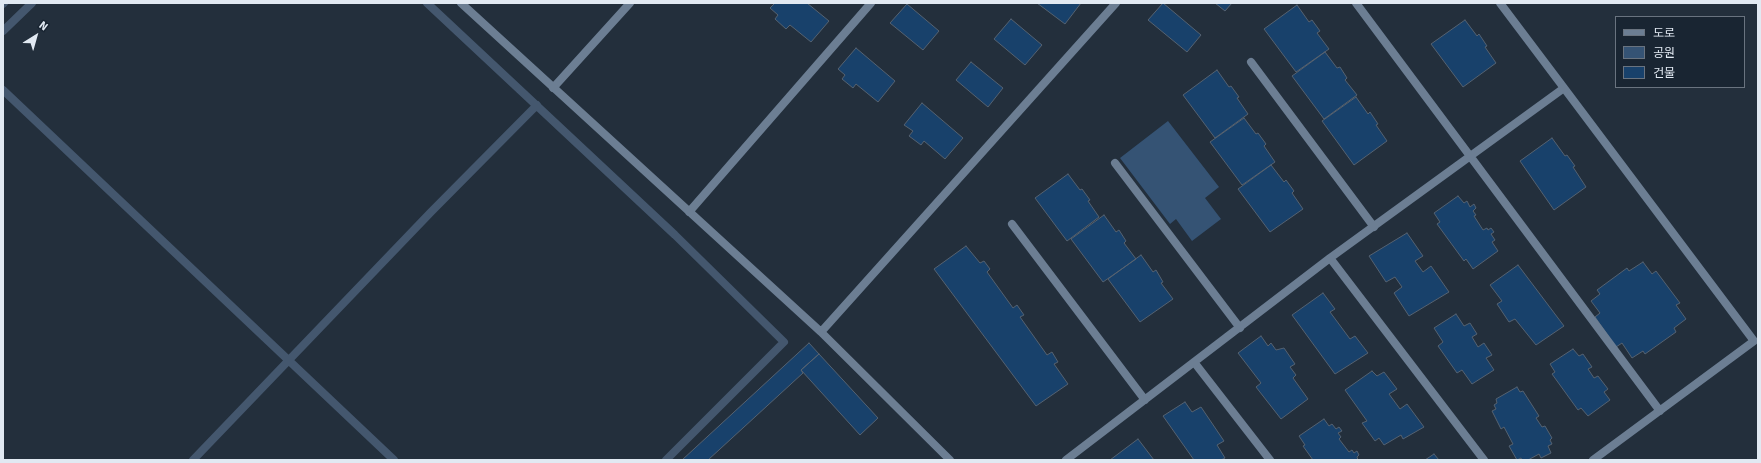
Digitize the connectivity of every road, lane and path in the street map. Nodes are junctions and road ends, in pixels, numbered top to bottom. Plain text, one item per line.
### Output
1 (461, 3) edge
2 (630, 3) edge
3 (871, 3) edge
4 (1116, 3) edge
5 (1356, 3) edge
6 (1500, 3) edge
7 (1251, 62) dead end
8 (553, 88) junction
9 (1564, 88) junction
10 (1115, 163) dead end
11 (689, 212) junction
12 (1012, 224) dead end
13 (1374, 227) junction
14 (1330, 258) junction
15 (1240, 328) junction
16 (821, 332) junction
17 (1194, 362) junction
18 (1144, 400) junction
19 (1660, 411) junction
20 (950, 460) edge
21 (1066, 460) edge
22 (1270, 460) edge
23 (1484, 460) edge
24 (1593, 460) edge

1 - 8 street
2 - 8 street
3 - 11 street
4 - 16 street
5 - 19 street
6 - 9 street
7 - 13 street
8 - 11 street
9 - 13 street
9 - 19 street
10 - 15 street
11 - 16 street
12 - 18 street
13 - 14 street
14 - 15 street
14 - 23 street
15 - 17 street
16 - 20 street
17 - 18 street
17 - 22 street
18 - 21 street
19 - 24 street

